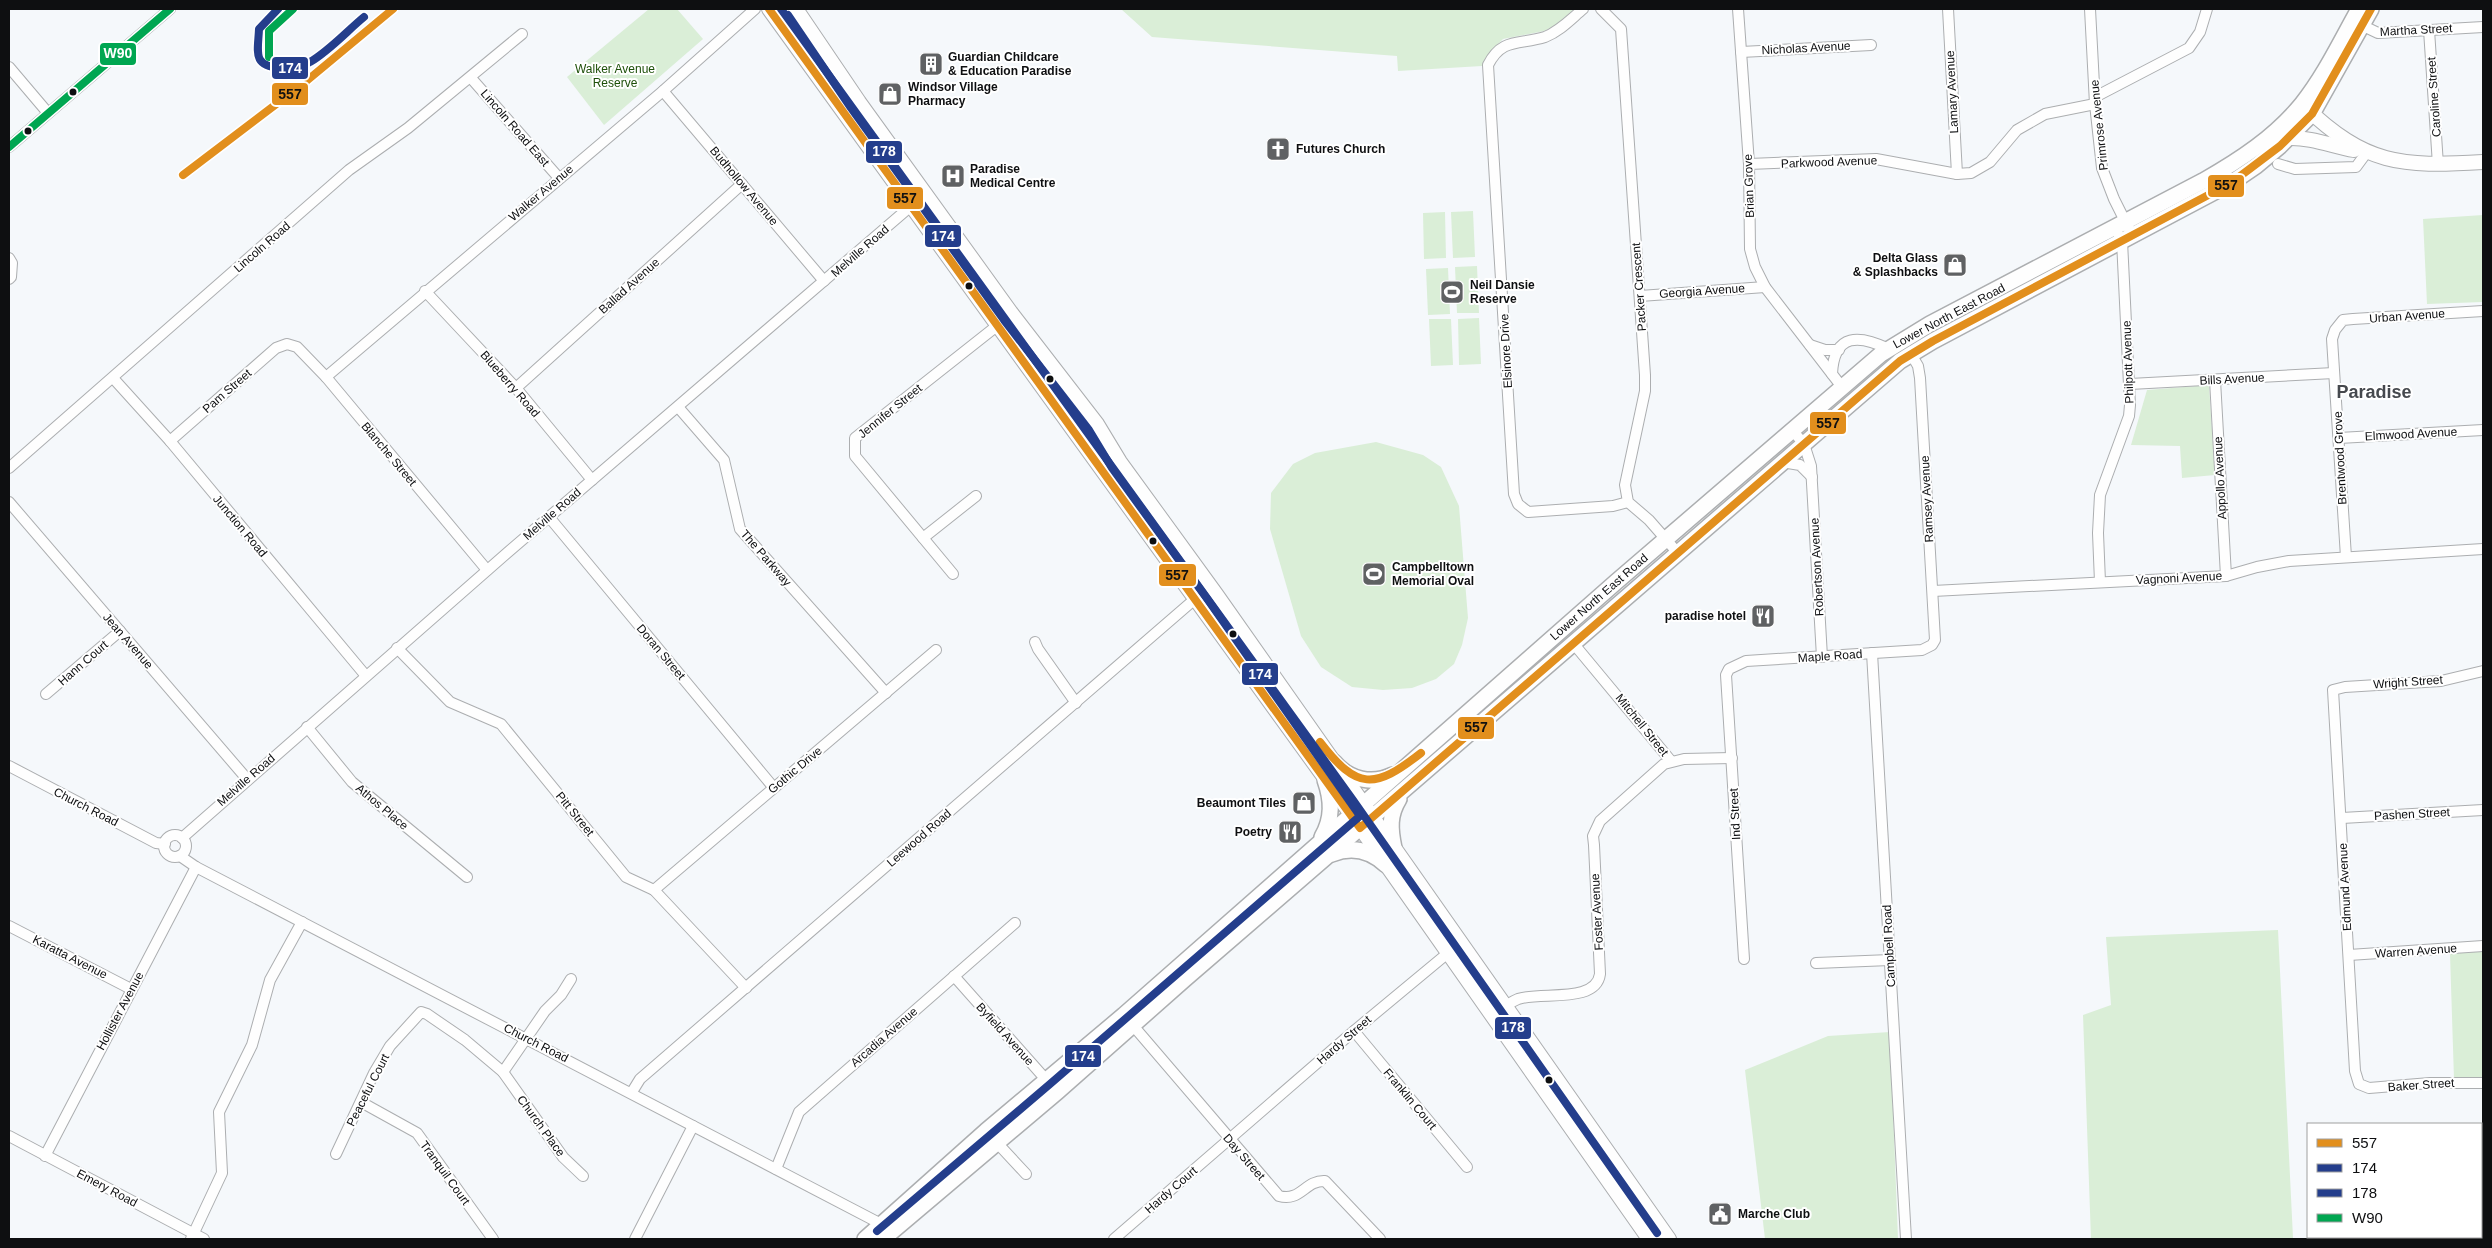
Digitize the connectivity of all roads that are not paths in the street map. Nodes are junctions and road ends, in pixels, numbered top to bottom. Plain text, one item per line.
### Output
1 (170, 9) edge
2 (755, 9) edge
3 (769, 9) edge
4 (796, 9) edge
5 (1583, 9) edge
6 (1601, 9) edge
7 (1738, 9) edge
8 (1948, 9) edge
9 (2090, 9) edge
10 (2207, 9) edge
11 (2371, 9) edge
12 (2358, 18) edge
13 (2483, 27) edge
14 (2429, 30) junction
15 (522, 34) dead end
16 (1871, 45) dead end
17 (1741, 52) junction
18 (9, 67) edge
19 (471, 78) junction
20 (663, 91) junction
21 (2095, 101) junction
22 (2307, 109) junction
23 (48, 113) junction
24 (2288, 138) junction
25 (9, 147) edge
26 (2367, 152) junction
27 (2483, 162) edge
28 (1749, 164) junction
29 (2278, 164) dead end
30 (2438, 165) junction
31 (1957, 174) junction
32 (559, 178) junction
33 (742, 184) junction
34 (925, 194) junction
35 (911, 207) junction
36 (2123, 232) junction
37 (11, 261) edge
38 (9, 279) edge
39 (824, 281) junction
40 (1765, 287) junction
41 (425, 290) junction
42 (1640, 296) junction
43 (2483, 311) edge
44 (1012, 314) junction
45 (996, 326) junction
46 (2335, 330) joint
47 (287, 344) joint
48 (1810, 344) junction
49 (1889, 349) junction
50 (1839, 350) junction
51 (1912, 354) junction
52 (2334, 373) junction
53 (1832, 374) junction
54 (1881, 376) junction
55 (326, 377) junction
56 (113, 378) junction
57 (2214, 380) junction
58 (2130, 384) junction
59 (1842, 387) junction
60 (516, 388) junction
61 (678, 407) junction
62 (1792, 430) junction
63 (2483, 430) edge
64 (2339, 438) junction
65 (170, 441) junction
66 (1804, 444) junction
67 (1782, 462) junction
68 (9, 468) edge
69 (1812, 477) junction
70 (592, 480) junction
71 (976, 496) dead end
72 (9, 502) edge
73 (1628, 502) junction
74 (549, 517) junction
75 (923, 538) junction
76 (1666, 539) junction
77 (2483, 549) edge
78 (1677, 552) junction
79 (2346, 557) junction
80 (487, 570) junction
81 (953, 574) dead end
82 (2226, 576) junction
83 (2100, 582) junction
84 (1210, 586) junction
85 (1933, 591) junction
86 (1195, 600) junction
87 (120, 631) junction
88 (1035, 642) dead end
89 (1573, 643) junction
90 (1932, 645) joint
91 (397, 648) junction
92 (936, 650) dead end
93 (1872, 653) junction
94 (1822, 657) junction
95 (1730, 669) joint
96 (2483, 671) edge
97 (366, 676) junction
98 (2333, 690) joint
99 (886, 693) junction
100 (46, 694) dead end
101 (1076, 703) junction
102 (307, 727) junction
103 (1732, 758) junction
104 (1671, 761) junction
105 (1334, 762) junction
106 (9, 766) edge
107 (1401, 770) junction
108 (247, 779) junction
109 (1326, 780) junction
110 (774, 788) junction
111 (1404, 791) junction
112 (1363, 804) junction
113 (2483, 810) edge
114 (1350, 814) junction
115 (1373, 818) junction
116 (2342, 818) junction
117 (1360, 828) junction
118 (182, 838) junction
119 (1318, 842) junction
120 (165, 844) junction
121 (1394, 848) junction
122 (1328, 855) junction
123 (180, 856) junction
124 (1386, 865) junction
125 (196, 867) junction
126 (467, 877) dead end
127 (654, 890) junction
128 (302, 922) junction
129 (1015, 923) dead end
130 (9, 926) edge
131 (1460, 943) junction
132 (2483, 946) edge
133 (1447, 952) junction
134 (2349, 955) junction
135 (1744, 959) dead end
136 (1890, 960) junction
137 (1816, 963) dead end
138 (954, 976) junction
139 (571, 979) dead end
140 (746, 988) junction
141 (131, 989) junction
142 (1504, 1006) junction
143 (427, 1014) joint
144 (1492, 1016) junction
145 (1129, 1021) junction
146 (1354, 1031) junction
147 (527, 1039) junction
148 (503, 1072) junction
149 (1047, 1080) junction
150 (2483, 1083) edge
151 (2359, 1084) joint
152 (632, 1092) junction
153 (1057, 1092) junction
154 (361, 1102) junction
155 (693, 1126) junction
156 (986, 1131) junction
157 (9, 1136) edge
158 (1229, 1140) junction
159 (997, 1143) junction
160 (336, 1154) dead end
161 (45, 1156) junction
162 (1467, 1167) dead end
163 (776, 1169) junction
164 (1026, 1174) dead end
165 (584, 1176) dead end
166 (886, 1231) edge
167 (192, 1236) edge
168 (2395, 1238) edge
169 (204, 1239) edge
170 (493, 1239) edge
171 (635, 1239) edge
172 (865, 1239) edge
173 (1114, 1239) edge
174 (1380, 1239) edge
175 (1649, 1239) edge
176 (1669, 1239) edge
177 (1906, 1239) edge
178 (2366, 1239) edge
179 (2374, 1239) edge

1 - 23 street
2 - 20 street, Walker Avenue
3 - 35 main road
4 - 34 main road
5 - 73 street, Elsinore Drive
6 - 42 street, Packer Crescent
7 - 17 street, Brian Grove
8 - 31 street, Lamary Avenue
9 - 21 street, Primrose Avenue
10 - 21 street, Parkwood Avenue
11 - 12 main road, Lower North East Road
12 - 14 street, Martha Street
12 - 22 main road, Lower North East Road
13 - 14 street, Martha Street
14 - 30 street, Caroline Street
15 - 19 street, Lincoln Road
16 - 17 street, Nicholas Avenue
17 - 28 street, Brian Grove
18 - 23 street
19 - 32 street, Lincoln Road East
19 - 56 street, Lincoln Road
20 - 32 street, Walker Avenue
20 - 33 street, Budhollow Avenue
21 - 31 street, Parkwood Avenue
21 - 36 street, Primrose Avenue
22 - 24 main road, Lower North East Road
22 - 26 main road
22 - 36 main road, Lower North East Road
23 - 25 street
24 - 26 main road
24 - 36 main road, Lower North East Road
26 - 29 street
26 - 30 main road
27 - 30 main road
28 - 31 street, Parkwood Avenue
28 - 40 street, Brian Grove
32 - 41 street, Walker Avenue
33 - 39 street, Budhollow Avenue
33 - 60 street, Ballad Avenue
34 - 35 street, Melville Road
34 - 44 main road
35 - 39 street, Melville Road
35 - 45 main road
36 - 49 main road, Lower North East Road
36 - 51 main road, Lower North East Road
36 - 58 street, Philpott Avenue
37 - 38 street
39 - 61 street, Melville Road
40 - 42 street, Georgia Avenue
40 - 48 street, Brian Grove
41 - 55 street, Walker Avenue
41 - 60 street, Blueberry Road
42 - 73 street, Packer Crescent
43 - 46 street, Urban Avenue
44 - 45 street, Jennifer Street
44 - 84 main road
45 - 75 street, Jennifer Street
45 - 86 main road
46 - 52 street, Brentwood Grove
47 - 55 street, Blanche Street
47 - 65 street, Pam Street
48 - 50 street
48 - 53 street, Brian Grove
49 - 50 street
49 - 54 main road
49 - 59 main road, Lower North East Road
50 - 53 street
51 - 54 main road, Lower North East Road
51 - 85 street, Ramsey Avenue
52 - 57 street, Bills Avenue
52 - 64 street, Brentwood Grove
53 - 59 street, Brian Grove
54 - 66 main road, Lower North East Road
55 - 80 street, Blanche Street
56 - 65 street, Junction Road
56 - 68 street, Lincoln Road
57 - 58 street, Bills Avenue
57 - 82 street, Appollo Avenue
58 - 83 street, Philpott Avenue
59 - 62 main road, Lower North East Road
60 - 70 street, Blueberry Road
61 - 70 street, Melville Road
61 - 99 street, The Parkway
62 - 66 street, Robertson Avenue
62 - 76 main road, Lower North East Road
63 - 64 street, Elmwood Avenue
64 - 79 street, Brentwood Grove
65 - 97 street, Junction Road
66 - 67 main road, Lower North East Road
66 - 69 street, Robertson Avenue
67 - 69 street
67 - 78 main road, Lower North East Road
69 - 94 street, Robertson Avenue
70 - 74 street, Melville Road
71 - 75 street
72 - 87 street, Jean Avenue
73 - 76 street
74 - 80 street, Melville Road
74 - 110 street, Doran Street
75 - 81 street, Jennifer Street
76 - 78 street
76 - 107 main road, Lower North East Road
77 - 79 street, Vagnoni Avenue
78 - 89 main road, Lower North East Road
79 - 82 street, Vagnoni Avenue
80 - 91 street, Melville Road
82 - 83 street, Vagnoni Avenue
83 - 85 street, Vagnoni Avenue
84 - 86 street, Leewood Road
84 - 105 main road
85 - 90 street, Ramsey Avenue
86 - 101 street, Leewood Road
86 - 109 main road
87 - 100 street, Hann Court
87 - 108 street, Jean Avenue
88 - 101 street
89 - 104 street, Mitchell Street
89 - 111 main road, Lower North East Road
90 - 93 street, Maple Road
91 - 97 street, Melville Road
91 - 127 street, Pitt Street
92 - 99 street, Gothic Drive
93 - 94 street, Maple Road
93 - 136 street, Campbell Road
94 - 95 street, Maple Road
95 - 103 street, Ind Street
96 - 98 street, Wright Street
97 - 102 street, Melville Road
98 - 116 street, Edmund Avenue
99 - 110 street, Gothic Drive
101 - 140 street, Leewood Road
102 - 108 street, Melville Road
102 - 126 street, Athos Place
103 - 104 street, Mitchell Street
103 - 135 street, Ind Street
104 - 142 street, Foster Avenue
105 - 107 main road
105 - 112 main road
106 - 120 street, Church Road
107 - 112 main road, Lower North East Road
108 - 118 street, Melville Road
109 - 114 main road
109 - 119 main road
110 - 127 street, Gothic Drive
111 - 115 main road, Lower North East Road
111 - 121 main road
112 - 114 main road, Lower North East Road
112 - 115 main road
113 - 116 street, Pashen Street
114 - 117 main road
114 - 119 main road, Lower North East Road
115 - 117 main road, Lower North East Road
115 - 121 main road
116 - 134 street, Edmund Avenue
117 - 122 main road, Lower North East Road
117 - 124 main road
118 - 120 street
118 - 123 street
119 - 145 main road, Lower North East Road
120 - 123 street
121 - 131 main road
122 - 124 main road
122 - 145 main road, Lower North East Road
123 - 125 street, Church Road
124 - 133 main road
125 - 128 street, Church Road
125 - 141 street, Hollister Avenue
127 - 140 street, Pitt Street
128 - 147 street, Church Road
128 - 167 street
129 - 138 street, Arcadia Avenue
130 - 141 street, Karatta Avenue
131 - 133 street, Hardy Street
131 - 142 main road
132 - 134 street, Warren Avenue
133 - 144 main road
133 - 146 street, Hardy Street
134 - 151 street, Edmund Avenue
136 - 137 street
136 - 177 street, Campbell Road
138 - 149 street, Byfield Avenue
138 - 163 street, Arcadia Avenue
139 - 147 street
140 - 152 street, Leewood Road
141 - 161 street, Hollister Avenue
142 - 144 street, Foster Avenue
142 - 176 main road
143 - 148 street, Church Place
143 - 154 street, Peaceful Court
144 - 175 main road
145 - 149 main road, Lower North East Road
145 - 153 main road, Lower North East Road
145 - 158 street, Day Street
146 - 158 street, Hardy Street
146 - 162 street, Franklin Court
147 - 148 street
147 - 152 street, Church Road
148 - 165 street, Church Place
149 - 153 street, Byfield Avenue
149 - 156 main road, Lower North East Road
150 - 151 street, Baker Street
152 - 155 street, Church Road
153 - 159 main road, Lower North East Road
154 - 160 street, Peaceful Court
154 - 170 street, Tranquil Court
155 - 163 street, Church Road
155 - 171 street
156 - 159 street
156 - 166 main road, Lower North East Road
157 - 161 street, Emery Road
158 - 173 street, Hardy Court
158 - 174 street, Day Street
159 - 164 street
159 - 166 main road, Lower North East Road
161 - 167 street, Emery Road
163 - 166 street, Church Road
166 - 172 main road, Lower North East Road
167 - 169 street, Emery Road
168 - 179 main road
178 - 179 main road

